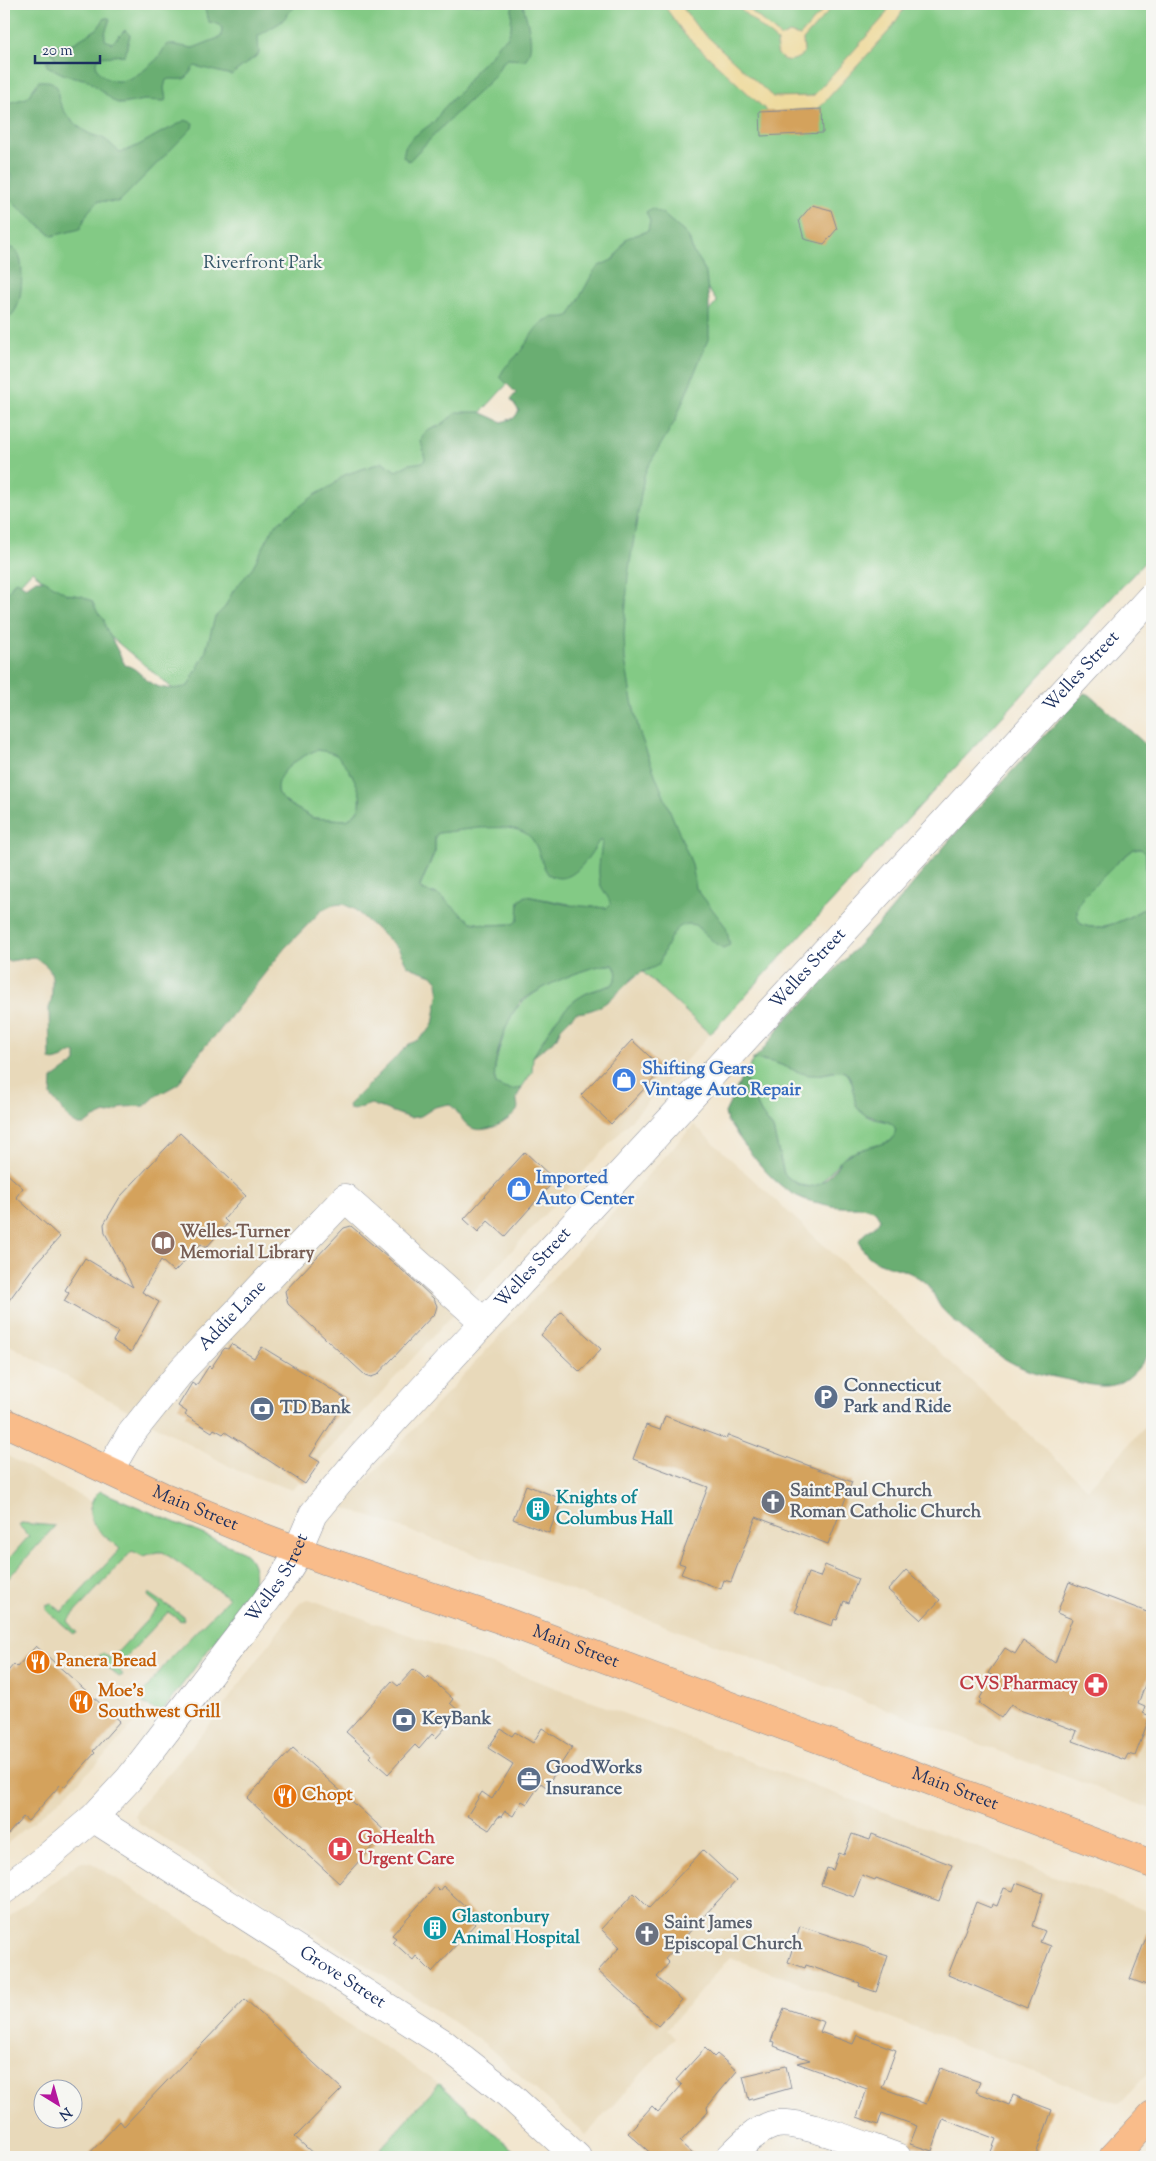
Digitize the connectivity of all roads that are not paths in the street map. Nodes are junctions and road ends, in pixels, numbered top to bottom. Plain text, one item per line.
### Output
1 (1152, 596) edge
2 (484, 1322) junction
3 (4, 1422) edge
4 (109, 1472) junction
5 (298, 1550) junction
6 (93, 1818) junction
7 (1152, 1864) edge
8 (4, 1890) edge
9 (1152, 2116) edge
10 (577, 2157) edge
11 (730, 2157) edge
12 (897, 2157) edge
13 (1113, 2157) edge

1 - 2 street, Welles Street
2 - 4 street, Addie Lane
2 - 5 street, Welles Street
3 - 4 main road, Main Street
4 - 5 main road, Main Street
5 - 6 street, Welles Street
5 - 7 main road, Main Street
6 - 8 street, Welles Street
6 - 10 street, Grove Street
9 - 13 main road
11 - 12 street

